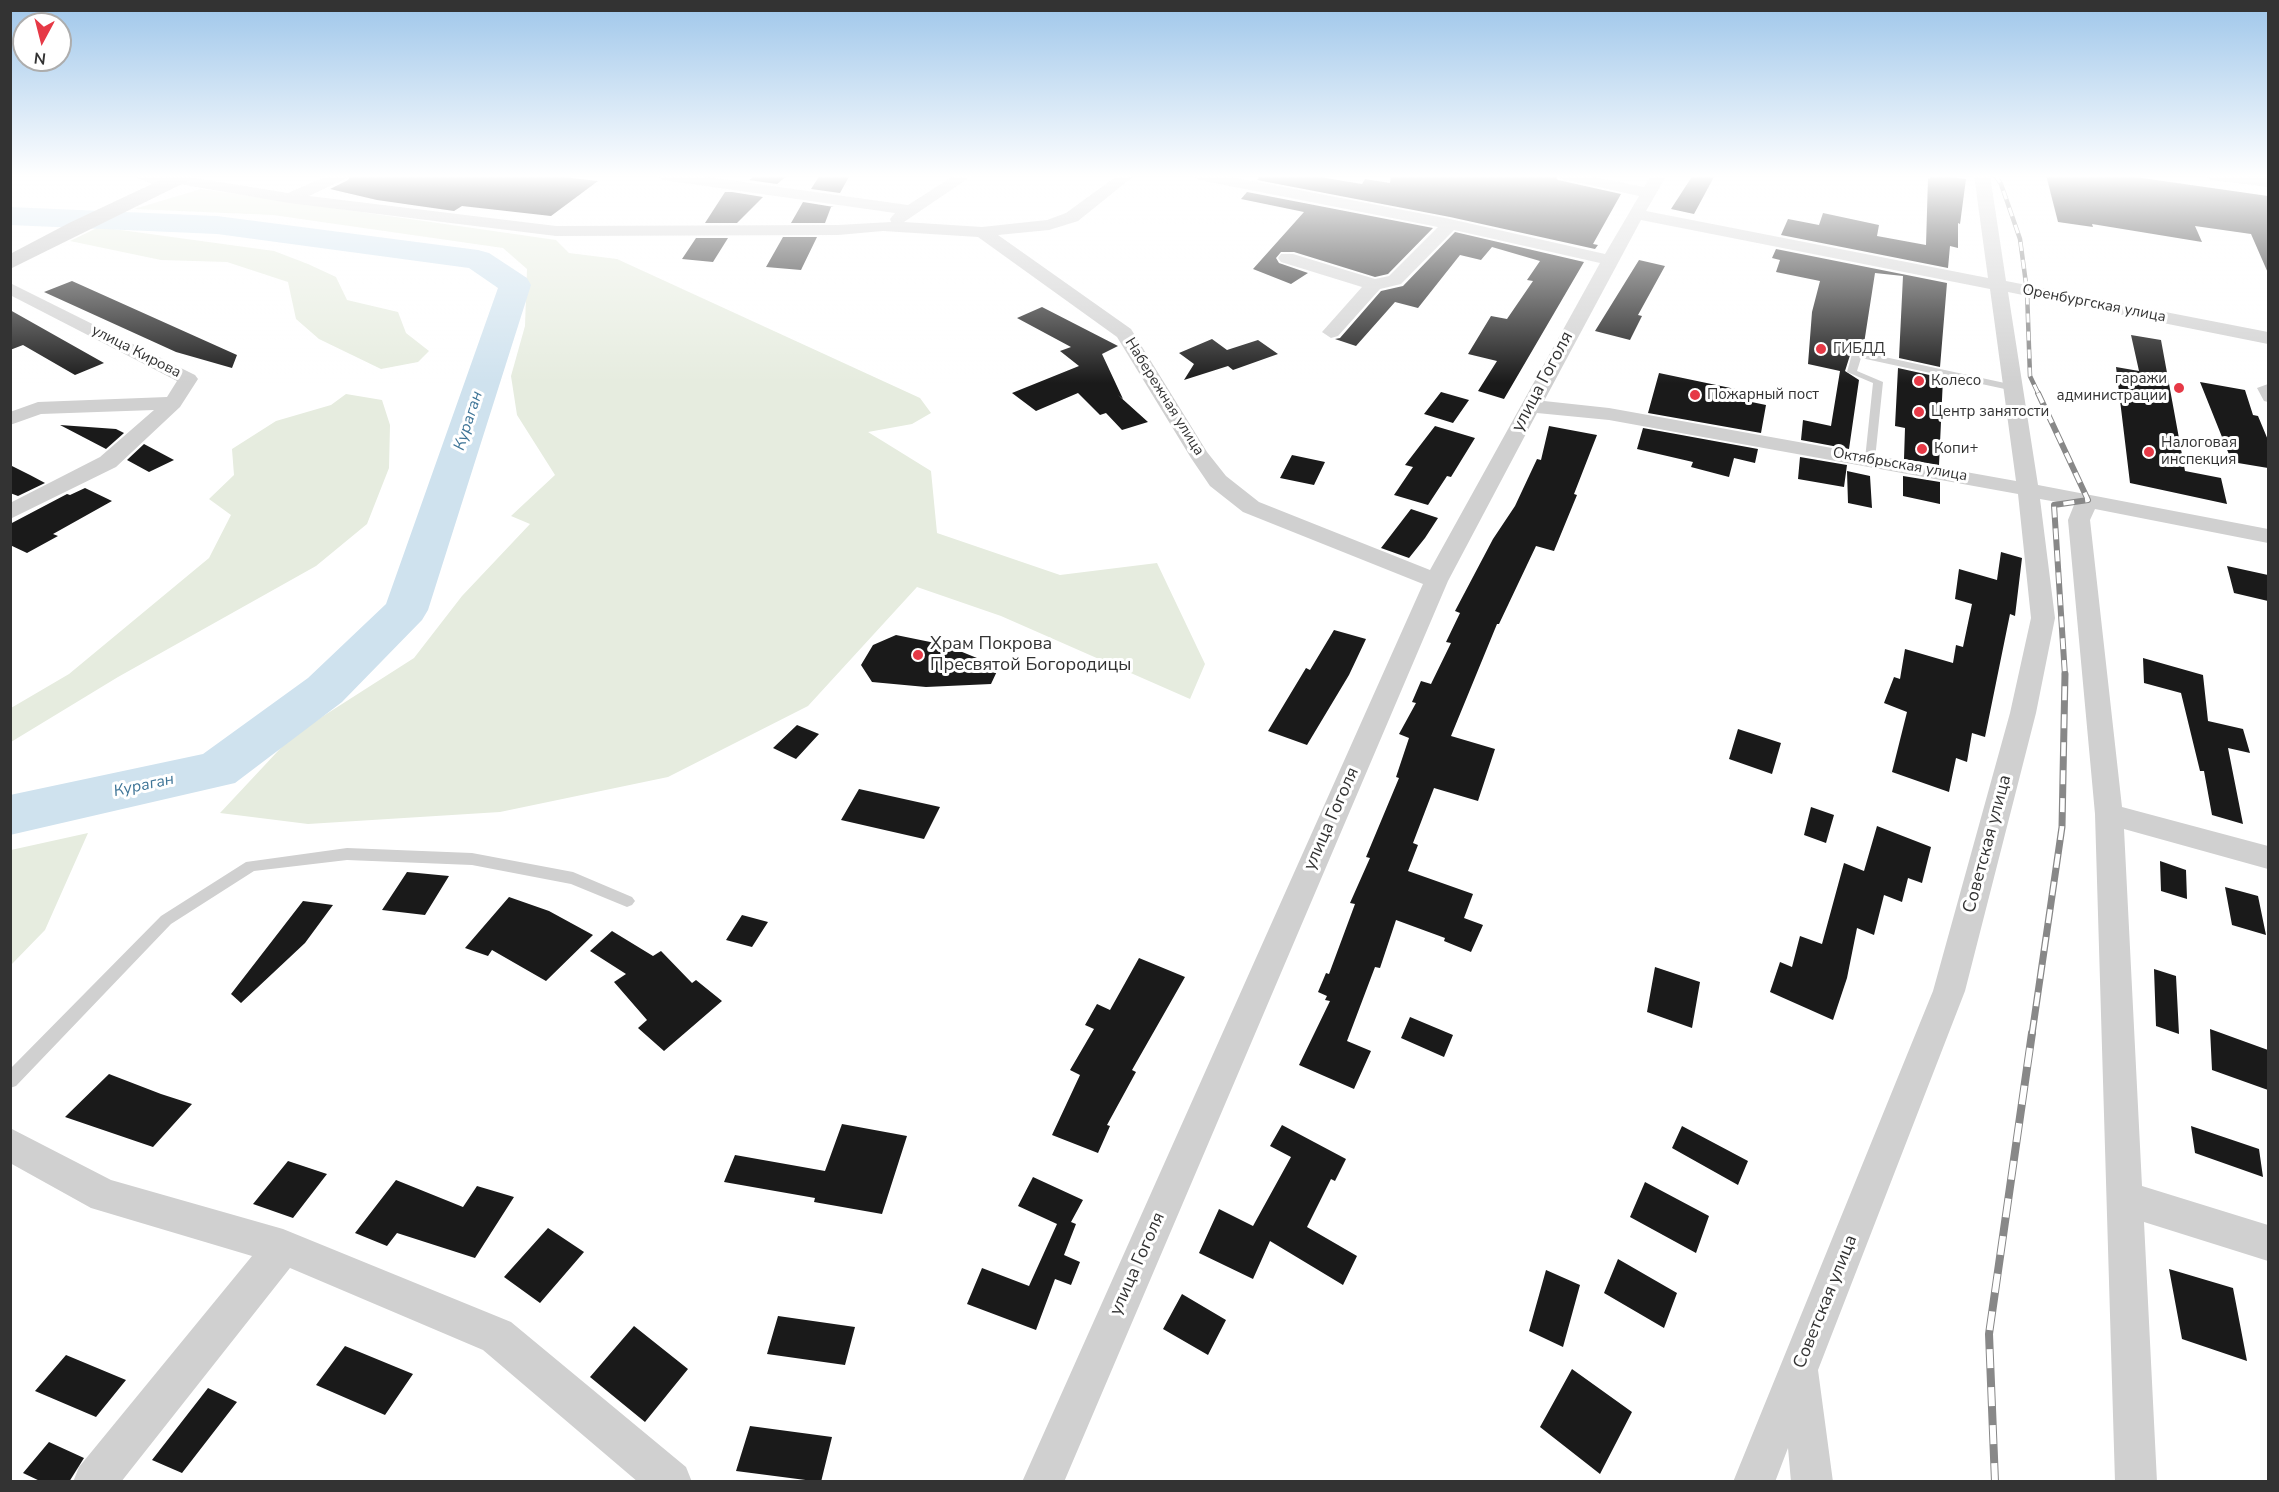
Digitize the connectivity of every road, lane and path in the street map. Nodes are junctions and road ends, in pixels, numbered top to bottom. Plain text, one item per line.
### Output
1 (44, 245) edge
2 (1000, 245) edge
3 (1430, 245) edge
4 (1542, 245) edge
5 (1619, 245) edge
6 (1842, 245) edge
7 (1993, 245) edge
8 (1287, 258) dead end
9 (1610, 260) junction
10 (10, 263) edge
11 (1374, 285) junction
12 (2000, 286) junction
13 (10, 288) edge
14 (1331, 332) dead end
15 (2268, 338) edge
16 (2268, 387) edge
17 (2014, 388) junction
18 (2268, 399) edge
19 (173, 403) junction
20 (1530, 406) junction
21 (10, 419) edge
22 (1870, 459) junction
23 (2028, 489) junction
24 (2088, 500) junction
25 (10, 513) edge
26 (2268, 536) edge
27 (1436, 581) junction
28 (2109, 814) junction
29 (2268, 857) edge
30 (627, 901) dead end
31 (10, 1082) edge
32 (10, 1144) edge
33 (2125, 1198) junction
34 (2268, 1243) edge
35 (283, 1246) junction
36 (1800, 1369) junction
37 (94, 1482) edge
38 (671, 1482) edge
39 (1043, 1482) edge
40 (1754, 1482) edge
41 (1812, 1482) edge
42 (2136, 1482) edge

1 - 10 street
2 - 27 street, Набережная улица
3 - 11 street
4 - 9 street
5 - 9 street, улица Гоголя
6 - 12 street, Оренбургская улица
7 - 12 street, Советская улица
8 - 11 street
9 - 20 street, улица Гоголя
11 - 14 street
12 - 15 street, Оренбургская улица
12 - 17 street, Советская улица
13 - 19 street, улица Кирова
16 - 18 lane
17 - 22 lane
17 - 23 street, Советская улица
19 - 21 street
19 - 25 street, улица Кирова
20 - 22 street, Октябрьская улица
20 - 27 street, улица Гоголя
22 - 23 street, Октябрьская улица
23 - 24 street, Октябрьская улица
23 - 36 street, Советская улица
24 - 26 street, Октябрьская улица
24 - 28 street
27 - 39 street, улица Гоголя
28 - 29 street
28 - 33 street
30 - 31 lane
32 - 35 street
33 - 34 street
33 - 42 street
35 - 37 street
35 - 38 street
36 - 40 street, Советская улица
36 - 41 street

